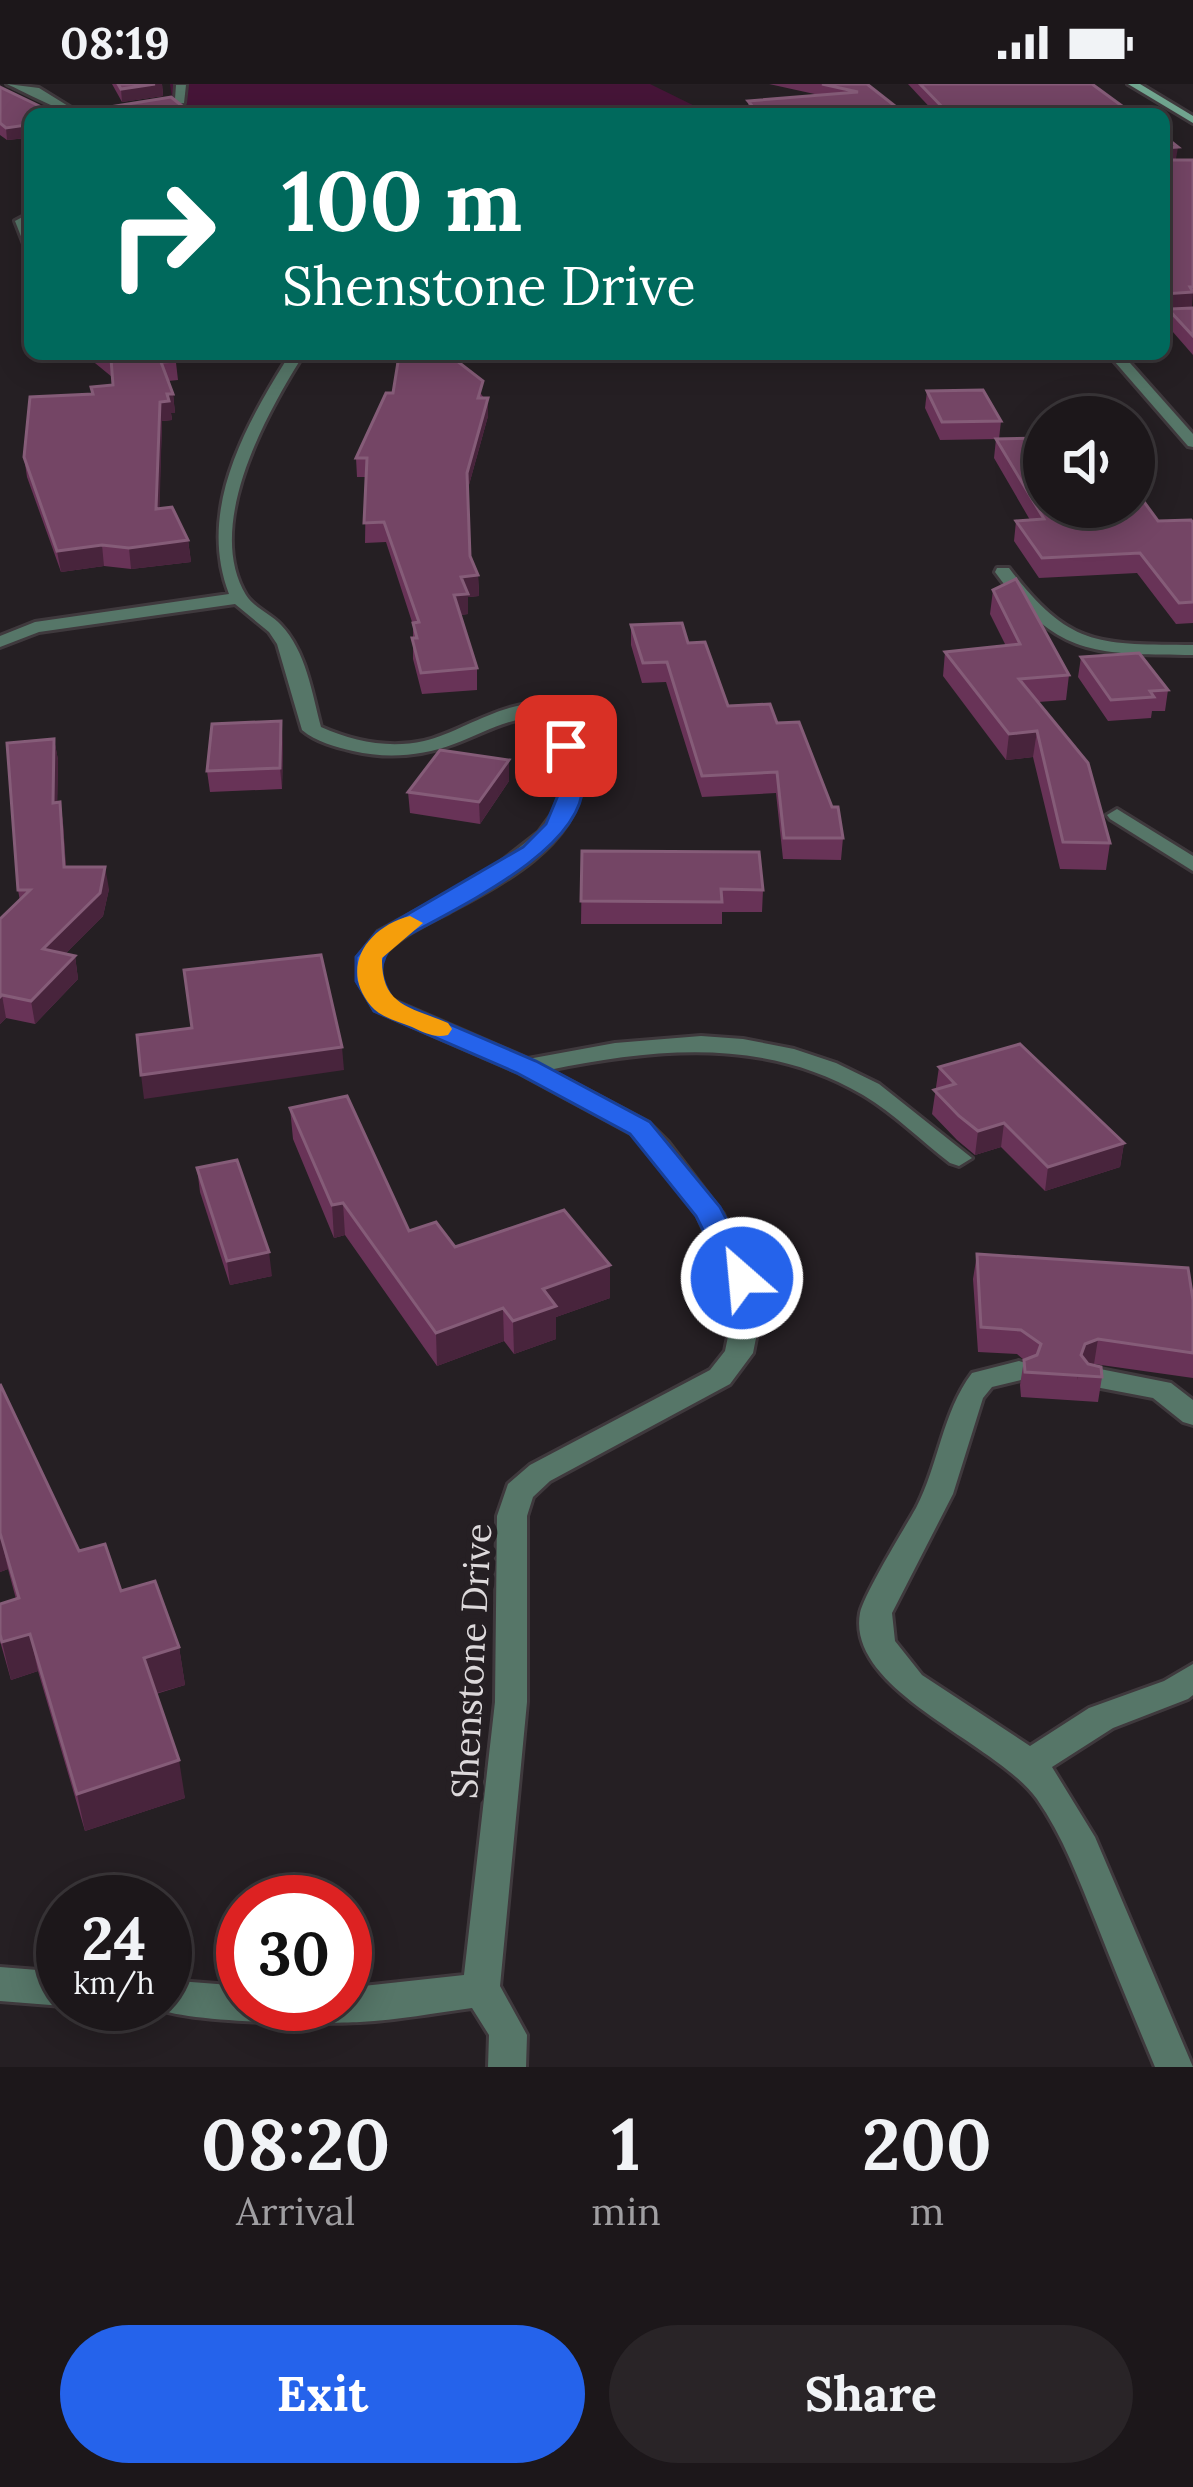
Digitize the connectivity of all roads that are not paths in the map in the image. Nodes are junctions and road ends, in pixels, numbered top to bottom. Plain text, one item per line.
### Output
1 (11, 84) edge
2 (1133, 84) edge
3 (181, 85) edge
4 (65, 108) edge
5 (130, 108) edge
6 (1193, 120) edge
7 (292, 360) edge
8 (1120, 360) edge
9 (1193, 443) edge
10 (1003, 572) dead end
11 (238, 598) junction
12 (0, 642) edge
13 (1193, 650) edge
14 (1117, 815) dead end
15 (1193, 866) edge
16 (526, 1067) junction
17 (958, 1158) dead end
18 (1019, 1371) edge
19 (1095, 1378) edge
20 (1193, 1415) edge
21 (1193, 1677) edge
22 (1029, 1764) junction
23 (0, 1984) edge
24 (36, 1987) edge
25 (482, 1990) junction
26 (372, 2003) edge
27 (507, 2067) edge
28 (1174, 2067) edge

1 - 4 street
2 - 6 main road
3 - 5 street
7 - 11 street
8 - 9 street
10 - 13 street
11 - 12 street
11 - 16 street, Shenstone Drive
14 - 15 street
16 - 17 street
16 - 25 street, Shenstone Drive
18 - 22 street
19 - 20 street
21 - 22 street
22 - 28 street
23 - 24 street
25 - 26 street
25 - 27 street

